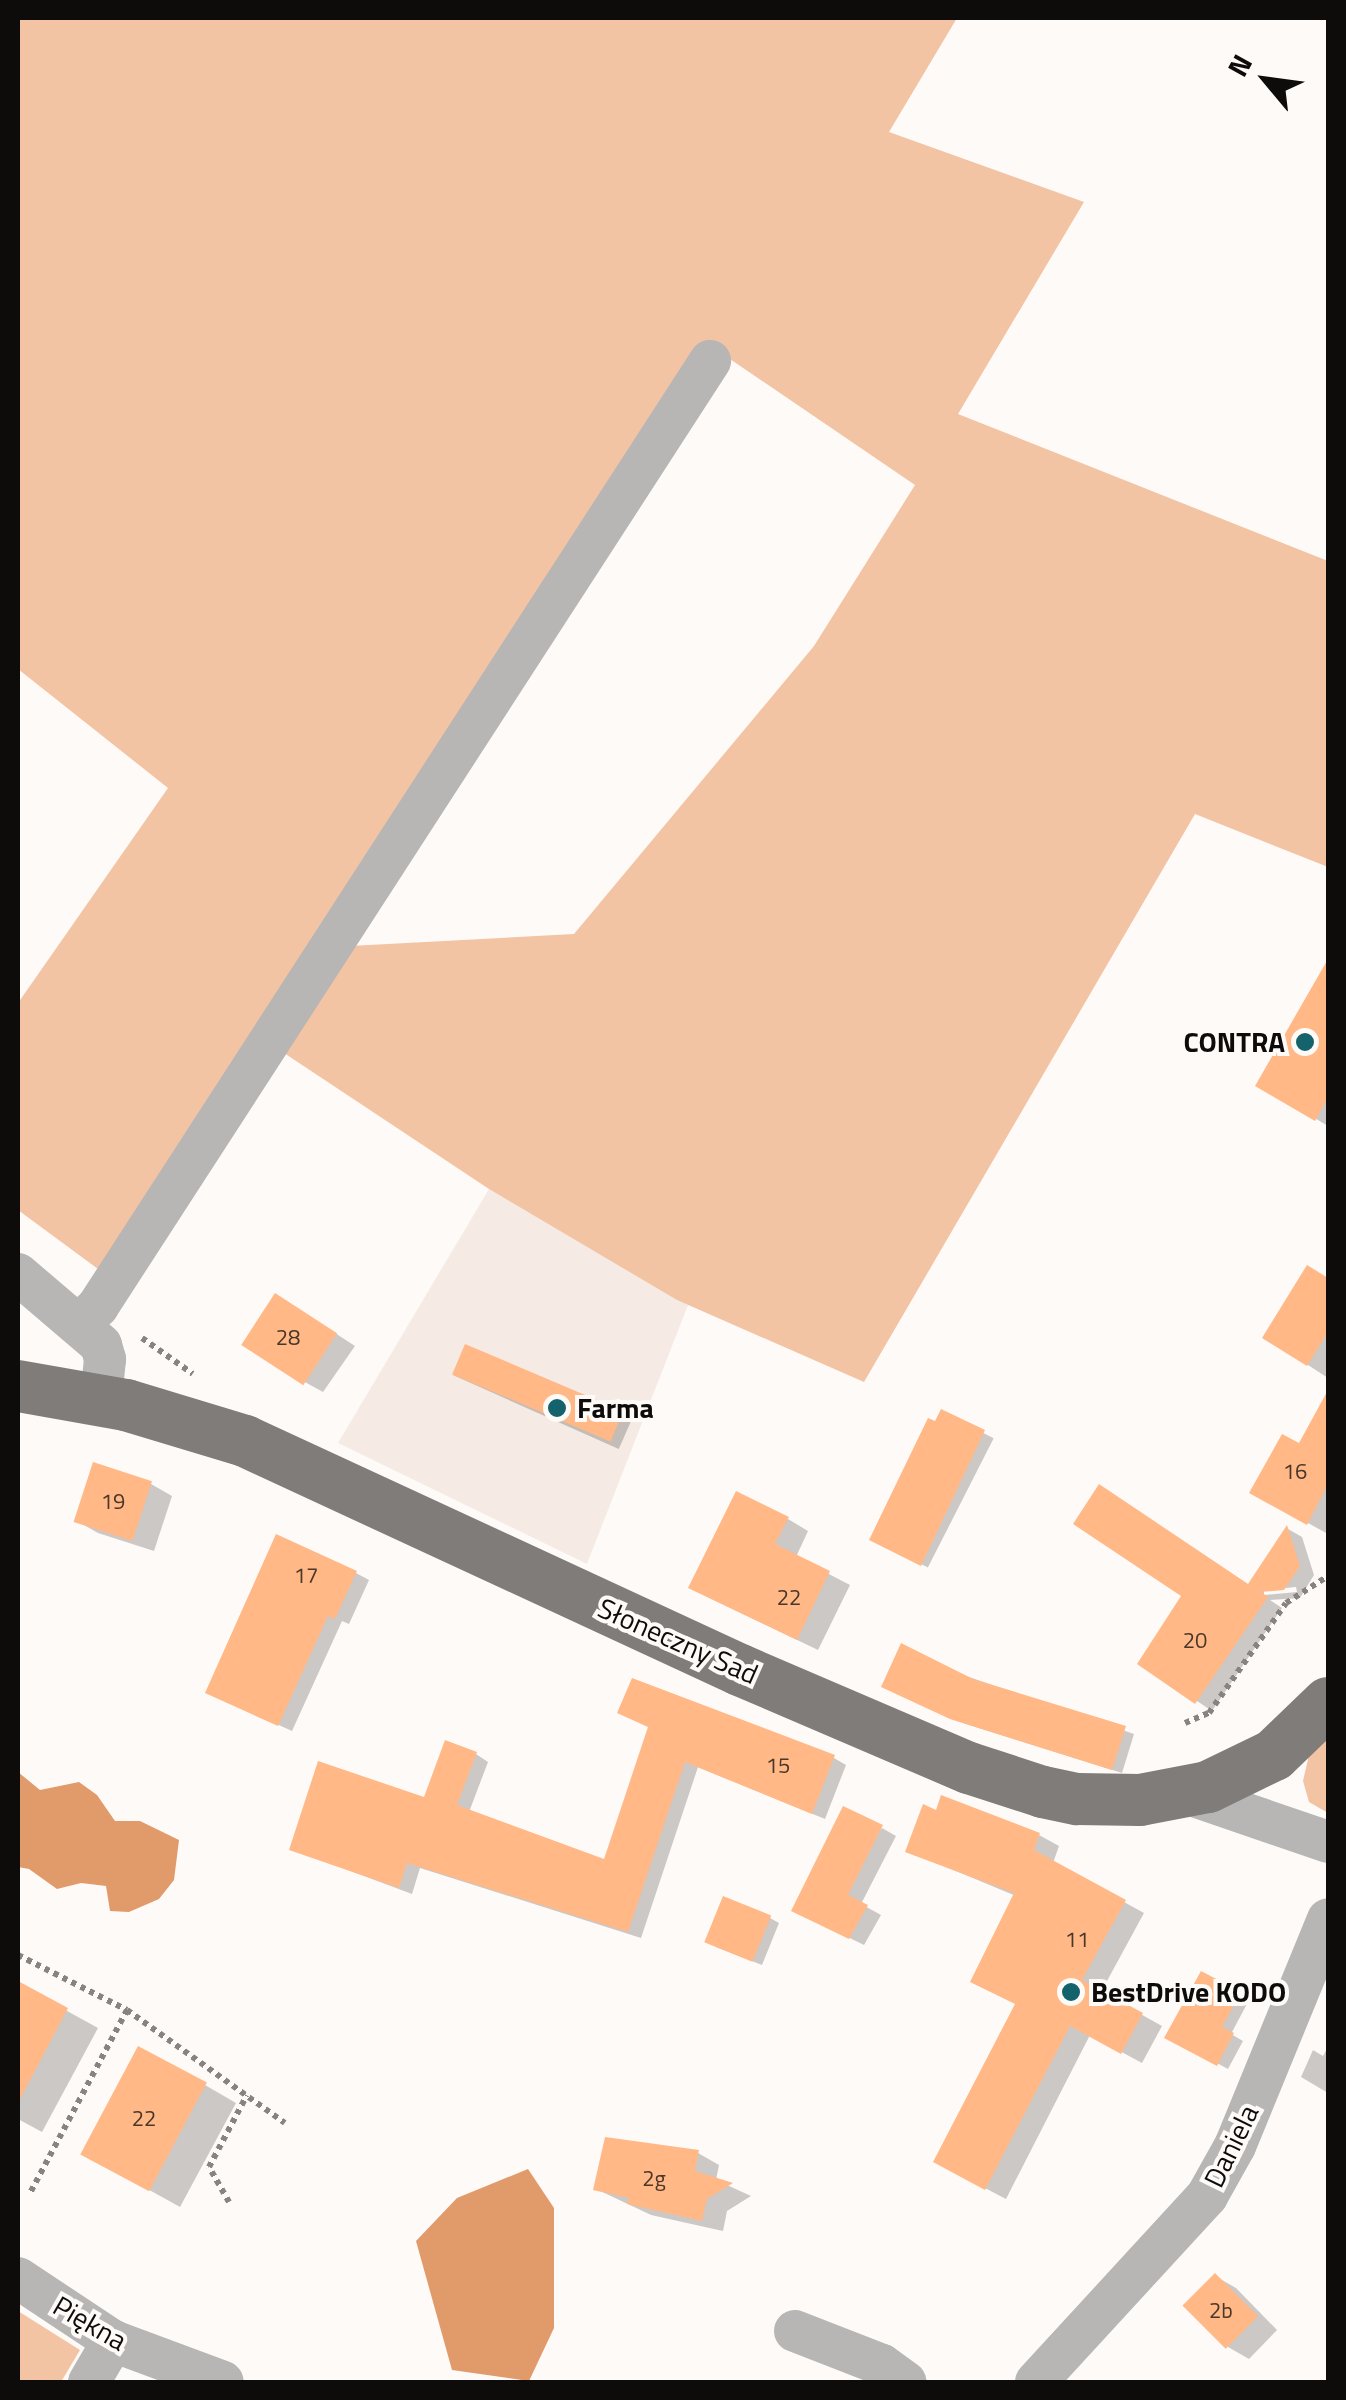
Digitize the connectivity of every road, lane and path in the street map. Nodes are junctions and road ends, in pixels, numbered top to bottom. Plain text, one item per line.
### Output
1 (710, 361) dead end
2 (18, 1274) edge
3 (79, 1324) junction
4 (18, 1386) edge
5 (101, 1400) junction
6 (1328, 1576) edge
7 (1328, 1703) edge
8 (1185, 1724) dead end
9 (1185, 1793) junction
10 (1328, 1842) edge
11 (1328, 1919) edge
12 (18, 1955) edge
13 (126, 2010) junction
14 (247, 2095) junction
15 (285, 2123) dead end
16 (30, 2195) dead end
17 (228, 2202) dead end
18 (18, 2278) edge
19 (795, 2331) dead end
20 (113, 2341) junction
21 (89, 2382) edge
22 (222, 2382) edge
23 (905, 2382) edge
24 (1036, 2382) edge

1 - 3 street
2 - 3 street
3 - 5 street
4 - 5 main road, Słoneczny Sad
5 - 9 main road, Słoneczny Sad
6 - 8 path
7 - 9 main road, Słoneczny Sad
9 - 10 street
11 - 24 street, Daniela
12 - 13 path
13 - 14 path
13 - 16 path
14 - 15 path
14 - 17 path
18 - 20 street, Piękna
19 - 23 street
20 - 21 street
20 - 22 street, Piękna

